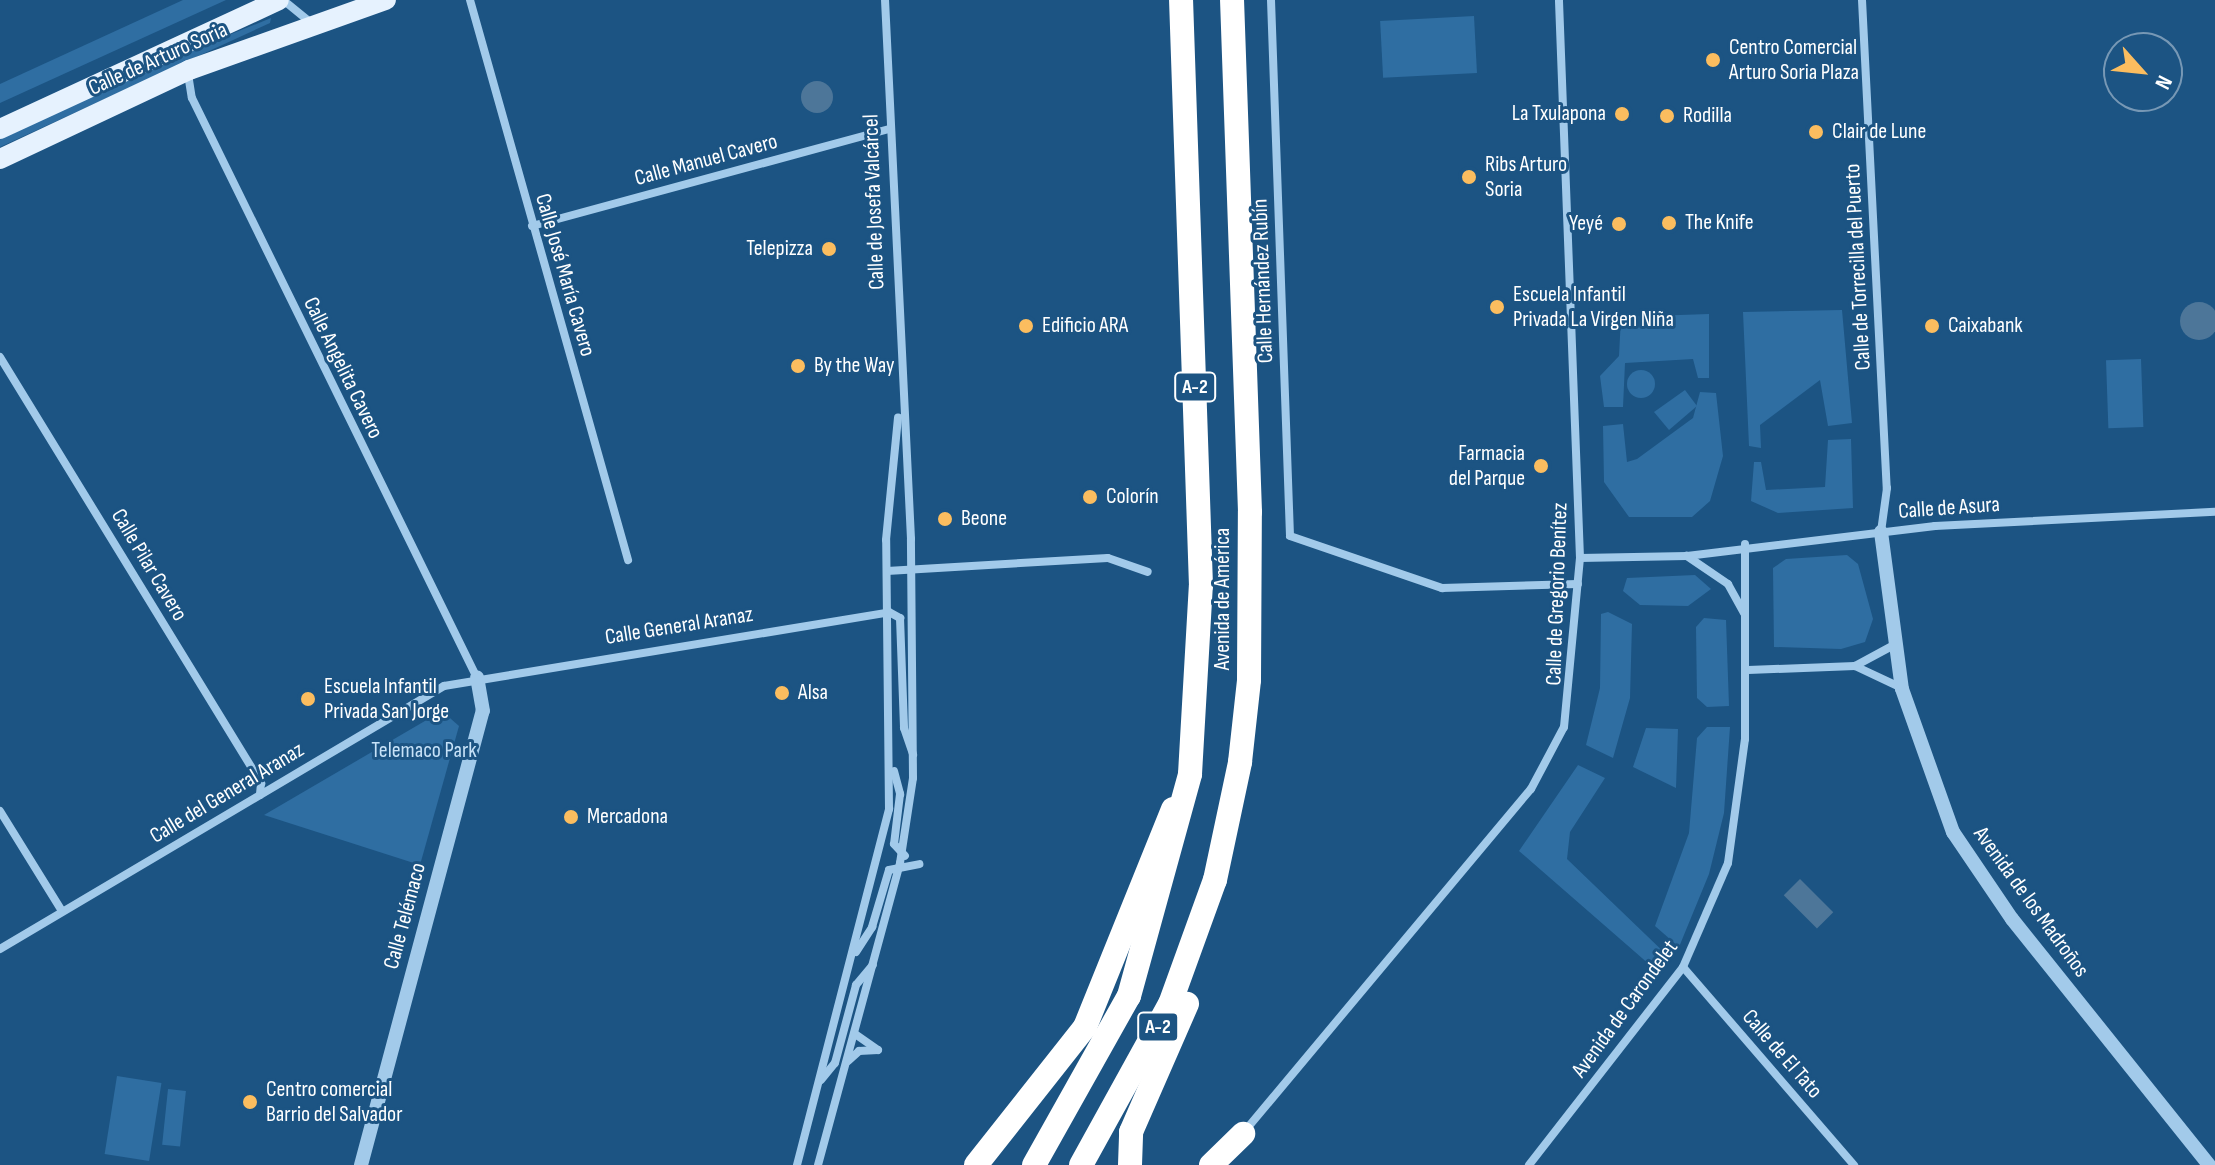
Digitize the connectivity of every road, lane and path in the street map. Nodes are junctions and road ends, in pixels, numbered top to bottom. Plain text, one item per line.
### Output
1 (281, 0) edge
2 (386, 0) edge
3 (470, 0) edge
4 (885, 0) edge
5 (1181, 0) edge
6 (1232, 0) edge
7 (1271, 0) edge
8 (1559, 0) edge
9 (1862, 0) edge
10 (313, 22) junction
11 (189, 70) junction
12 (0, 129) edge
13 (889, 129) junction
14 (0, 159) edge
15 (532, 226) junction
16 (0, 357) edge
17 (900, 402) junction
18 (2215, 512) edge
19 (1881, 532) junction
20 (1745, 544) junction
21 (1687, 556) junction
22 (1580, 558) junction
23 (628, 560) dead end
24 (911, 569) junction
25 (887, 571) junction
26 (1148, 572) dead end
27 (1578, 584) junction
28 (889, 612) junction
29 (1746, 618) junction
30 (1894, 645) junction
31 (1855, 666) junction
32 (1748, 670) junction
33 (477, 678) junction
34 (1902, 689) junction
35 (914, 757) junction
36 (892, 767) junction
37 (1190, 774) junction
38 (260, 795) junction
39 (0, 811) edge
40 (901, 859) junction
41 (1215, 880) junction
42 (62, 911) junction
43 (0, 949) edge
44 (855, 953) junction
45 (873, 964) junction
46 (1683, 967) junction
47 (855, 1034) junction
48 (847, 1061) junction
49 (820, 1080) junction
50 (1243, 1134) junction
51 (361, 1165) edge
52 (797, 1165) edge
53 (818, 1165) edge
54 (976, 1165) edge
55 (1034, 1165) edge
56 (1081, 1165) edge
57 (1130, 1165) edge
58 (1211, 1165) edge
59 (1219, 1165) edge
60 (1529, 1165) edge
61 (1854, 1165) edge
62 (2209, 1165) edge

1 - 10 street
1 - 12 main road, Calle de Arturo Soria
2 - 10 main road, Calle de Arturo Soria
3 - 15 street, Calle José María Cavero
4 - 13 street, Calle de Josefa Valcárcel
5 - 37 highway, Avenida de América / A-2
6 - 41 highway, Avenida de América / A-2
7 - 27 street, Calle Hernández Rubín
8 - 22 street, Calle de Gregorio Benítez
9 - 19 street, Calle de Torrecilla del Puerto
10 - 11 main road, Calle de Arturo Soria
11 - 14 main road, Calle de Arturo Soria
11 - 33 street, Calle Angelita Cavero
13 - 15 street, Calle Manuel Cavero
13 - 17 street, Calle de Josefa Valcárcel
15 - 23 street, Calle José María Cavero
16 - 38 street, Calle Pilar Cavero
17 - 24 street, Calle de Josefa Valcárcel
17 - 25 street, Calle de Josefa Valcárcel
18 - 19 street, Calle de Asura
19 - 20 street, Calle de Asura
19 - 30 street, Avenida de los Madroños
20 - 21 street, Calle de Asura
20 - 29 street, Avenida de Carondelet
21 - 22 street, Calle de Asura
21 - 29 street
22 - 27 street, Calle de Gregorio Benítez
24 - 25 street
24 - 26 street
24 - 35 street, Calle de Josefa Valcárcel
25 - 28 street, Calle de Josefa Valcárcel
27 - 50 street, Calle de Gregorio Benítez
28 - 33 street, Calle General Aranaz
28 - 35 street, Calle de Josefa Valcárcel
28 - 36 street, Calle de Josefa Valcárcel
29 - 32 street, Avenida de Carondelet
30 - 31 street
30 - 34 street, Avenida de los Madroños
31 - 32 street
31 - 34 street
32 - 46 street, Avenida de Carondelet
33 - 38 street, Calle del General Aranaz
33 - 51 street, Calle Telémaco
34 - 62 street, Avenida de los Madroños
35 - 40 street, Calle de Josefa Valcárcel
36 - 40 street, Calle de Josefa Valcárcel
36 - 44 street, Calle de Josefa Valcárcel
37 - 54 highway
37 - 55 highway, Avenida de América / A-2
38 - 42 street, Calle del General Aranaz
39 - 42 street
40 - 44 street, Calle de Josefa Valcárcel
40 - 45 street, Calle de Josefa Valcárcel
41 - 56 highway, Avenida de América / A-2
41 - 57 highway
42 - 43 street, Calle del General Aranaz
44 - 49 street, Calle de Josefa Valcárcel
45 - 47 street, Calle de Josefa Valcárcel
45 - 49 street, Calle de Josefa Valcárcel
46 - 60 street, Avenida de Carondelet
46 - 61 street, Calle de El Tato
47 - 48 street, Calle de Josefa Valcárcel
47 - 48 street
48 - 53 street, Calle de Josefa Valcárcel
49 - 52 street, Calle de Josefa Valcárcel
50 - 58 highway
50 - 59 street, Calle de Gregorio Benítez

